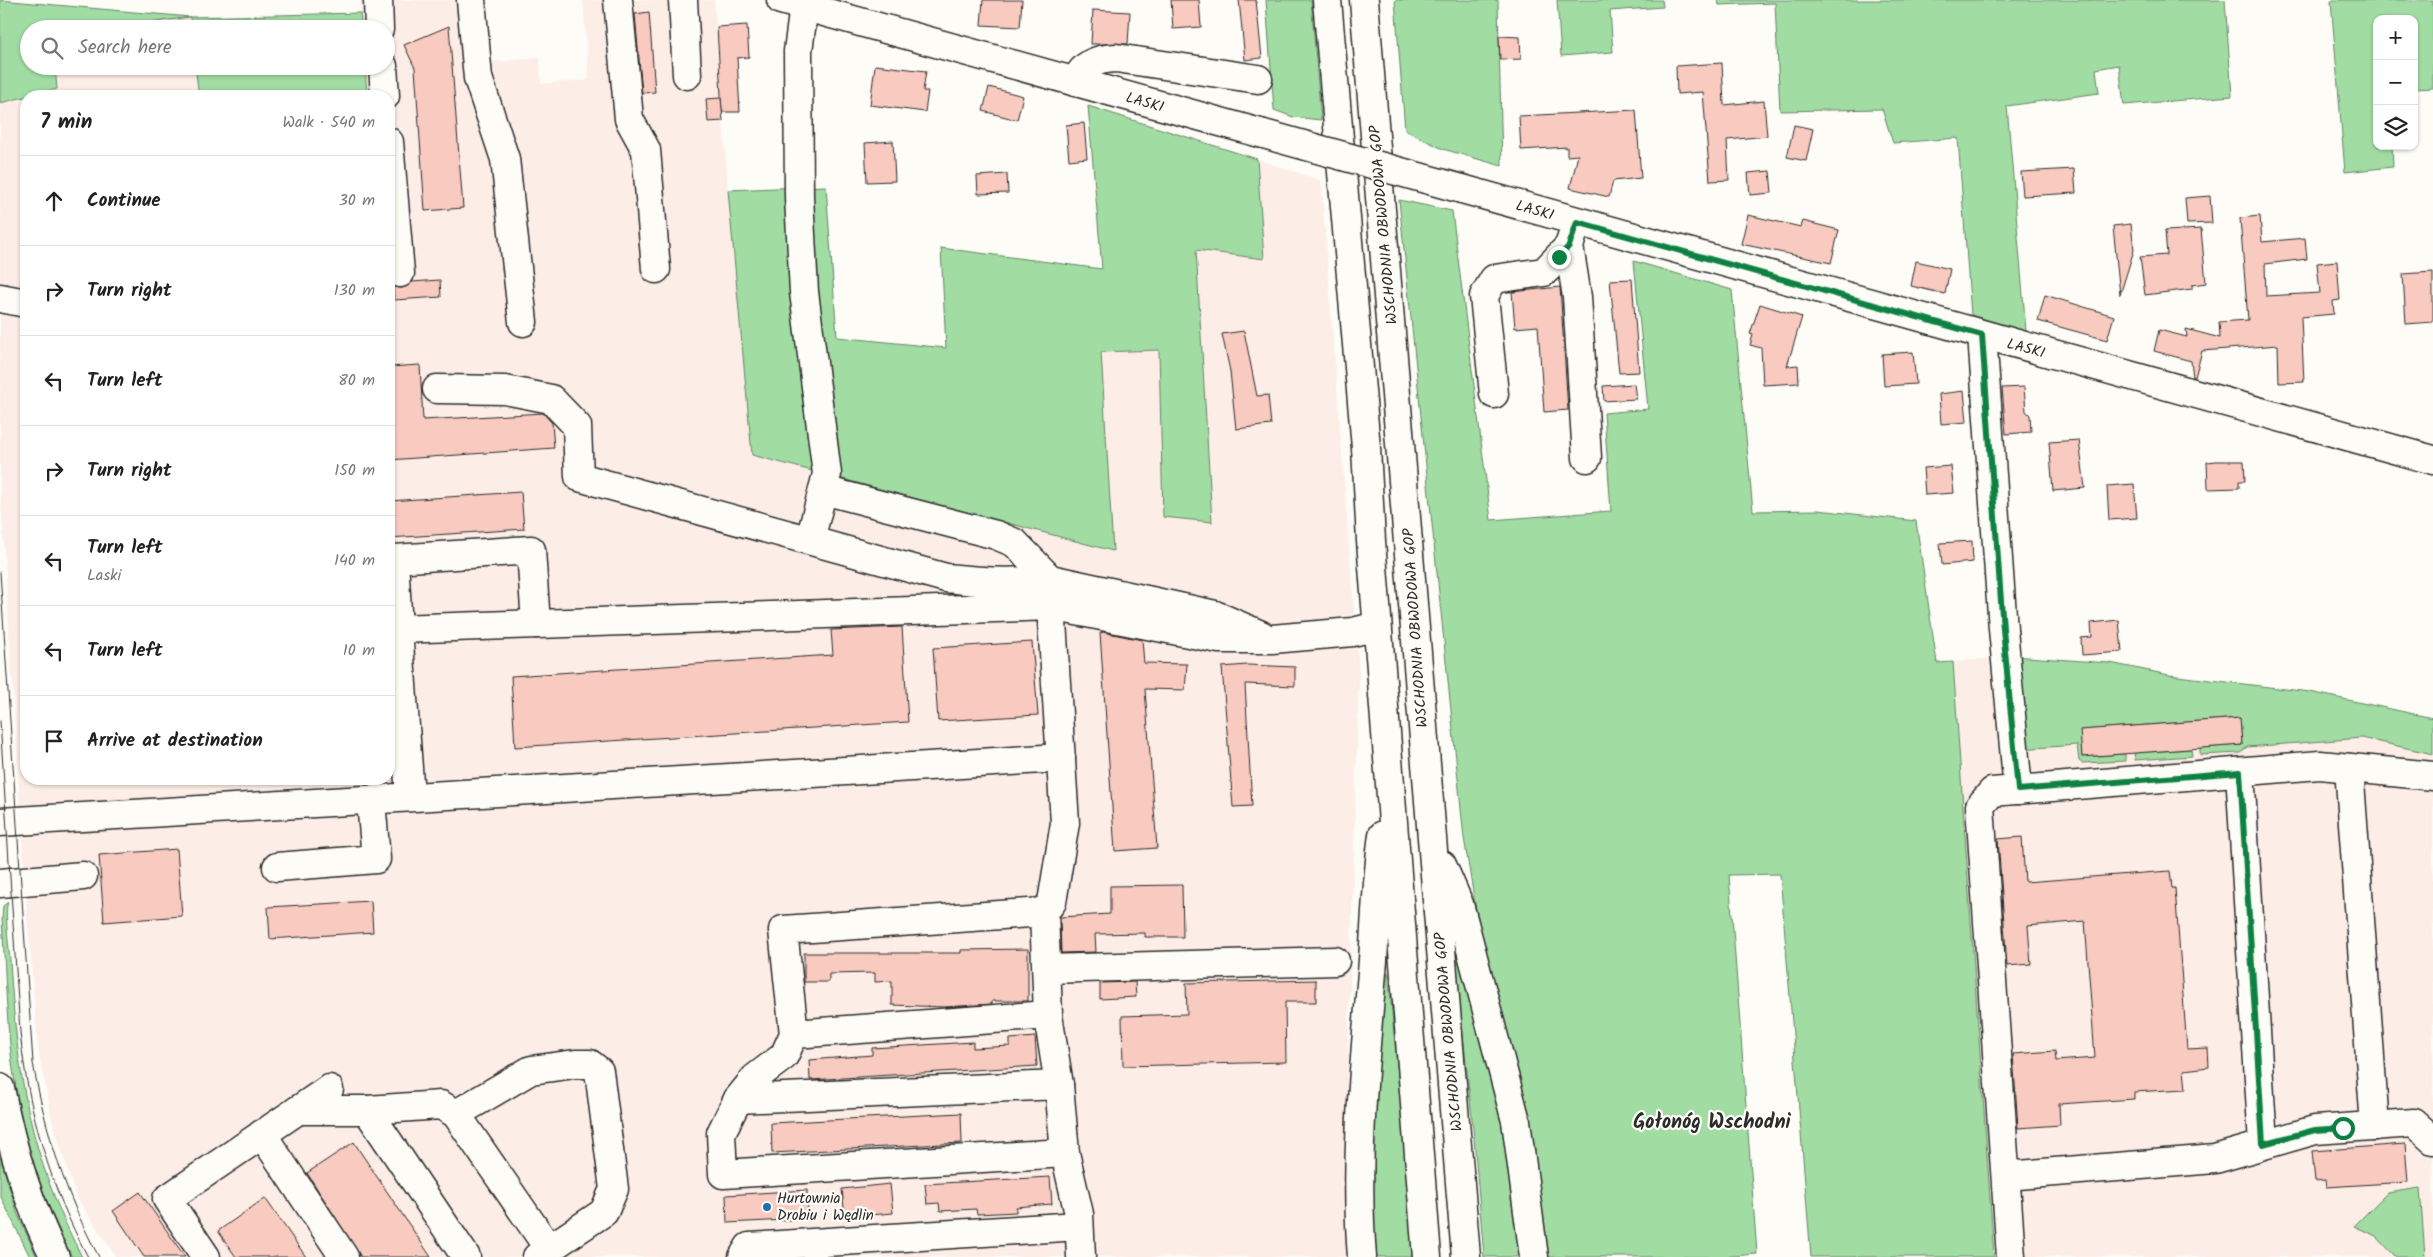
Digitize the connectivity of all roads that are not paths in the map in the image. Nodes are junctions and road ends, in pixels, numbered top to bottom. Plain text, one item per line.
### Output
1 (378, 0) edge
2 (471, 0) edge
3 (618, 0) edge
4 (683, 0) edge
5 (1327, 0) edge
6 (1364, 0) edge
7 (789, 2) edge
8 (379, 20) edge
9 (383, 75) edge
10 (687, 75) dead end
11 (1258, 80) dead end
12 (1075, 82) junction
13 (384, 90) edge
14 (395, 213) edge
15 (1573, 234) junction
16 (656, 268) dead end
17 (400, 273) dead end
18 (0, 298) edge
19 (20, 302) edge
20 (523, 322) dead end
21 (1982, 335) junction
22 (437, 389) dead end
23 (1494, 394) dead end
24 (1587, 458) dead end
25 (2433, 460) edge
26 (823, 490) junction
27 (810, 540) junction
28 (395, 559) edge
29 (395, 576) edge
30 (1050, 579) junction
31 (1051, 606) junction
32 (536, 624) junction
33 (1378, 626) junction
34 (398, 629) junction
35 (1272, 639) junction
36 (1060, 758) junction
37 (2350, 768) junction
38 (2240, 772) junction
39 (2433, 776) edge
40 (1390, 784) junction
41 (2018, 790) junction
42 (410, 796) junction
43 (371, 801) junction
44 (0, 822) edge
45 (1432, 844) junction
46 (277, 867) dead end
47 (83, 876) dead end
48 (0, 884) edge
49 (1044, 912) junction
50 (1335, 961) dead end
51 (1047, 969) junction
52 (1048, 1015) junction
53 (794, 1034) junction
54 (1059, 1084) junction
55 (329, 1089) dead end
56 (1, 1099) edge
57 (738, 1099) junction
58 (298, 1110) junction
59 (367, 1110) junction
60 (456, 1114) junction
61 (2375, 1126) junction
62 (262, 1134) junction
63 (2433, 1140) edge
64 (2263, 1144) junction
65 (1065, 1152) junction
66 (2006, 1176) junction
67 (1079, 1226) junction
68 (543, 1253) edge
69 (55, 1257) edge
70 (206, 1257) edge
71 (344, 1257) edge
72 (466, 1257) edge
73 (743, 1257) edge
74 (1081, 1257) edge
75 (1362, 1257) edge
76 (1427, 1257) edge
77 (1466, 1257) edge
78 (1534, 1257) edge
79 (2011, 1257) edge

1 - 8 main road
2 - 20 main road
3 - 16 main road
4 - 10 main road
5 - 33 main road
6 - 45 main road, WSCHODNIA OBWODOWA GOP
7 - 12 main road, LASKI
7 - 26 main road
9 - 13 main road
11 - 12 main road
12 - 15 main road, LASKI, bridge
14 - 17 main road
15 - 21 main road, LASKI
15 - 23 main road
15 - 24 main road
18 - 19 main road
21 - 25 main road, LASKI
21 - 41 main road
22 - 27 main road
26 - 27 main road
26 - 30 main road
27 - 30 main road
28 - 32 main road
29 - 34 main road
30 - 31 main road
30 - 35 main road
31 - 32 main road
31 - 35 main road
31 - 36 main road
32 - 34 main road
33 - 35 main road
33 - 40 main road
34 - 42 main road
36 - 42 main road
36 - 49 main road
37 - 38 main road
37 - 39 main road
37 - 61 main road
38 - 41 main road
38 - 64 main road
40 - 75 main road
40 - 76 main road
41 - 66 main road
42 - 43 main road
43 - 44 main road
43 - 46 main road
45 - 77 main road, WSCHODNIA OBWODOWA GOP
45 - 78 main road
47 - 48 main road
49 - 51 main road
49 - 53 main road
50 - 51 main road
51 - 52 main road
52 - 53 main road
52 - 54 main road
53 - 57 main road
54 - 57 main road
54 - 65 main road
55 - 58 main road
56 - 69 main road
57 - 65 main road
58 - 59 main road
58 - 62 main road
59 - 60 main road
59 - 72 main road
60 - 68 main road
60 - 68 main road
61 - 63 main road
61 - 64 main road
62 - 70 main road
62 - 71 main road
64 - 66 main road
65 - 67 main road
66 - 79 main road
67 - 73 main road
67 - 74 main road

